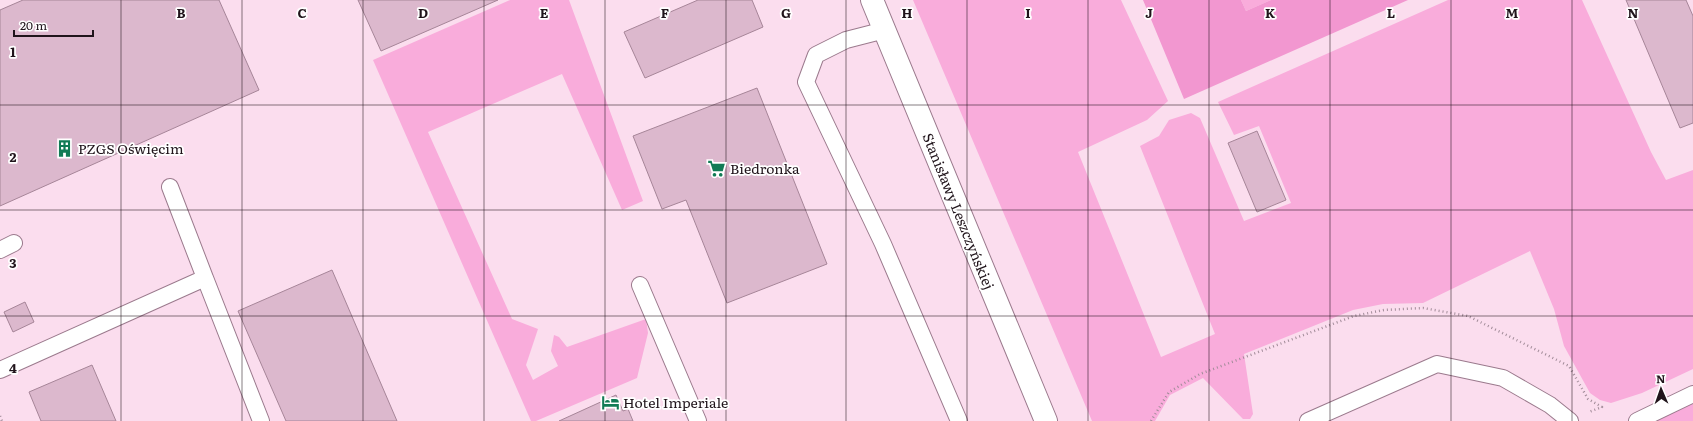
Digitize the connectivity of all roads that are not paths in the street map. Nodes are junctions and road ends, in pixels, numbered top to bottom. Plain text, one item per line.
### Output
1 (872, 0) edge
2 (884, 30) junction
3 (170, 187) dead end
4 (205, 278) junction
5 (640, 285) dead end
6 (0, 370) edge
7 (1693, 394) edge
8 (1576, 418) edge
9 (261, 421) edge
10 (698, 421) edge
11 (959, 421) edge
12 (1046, 421) edge
13 (1308, 421) edge
14 (1637, 421) edge

1 - 2 street, Stanisławy Leszczyńskiej
2 - 11 lane
2 - 12 street, Stanisławy Leszczyńskiej
3 - 4 lane
4 - 6 lane
4 - 9 lane
5 - 10 lane
7 - 14 lane
8 - 13 lane

